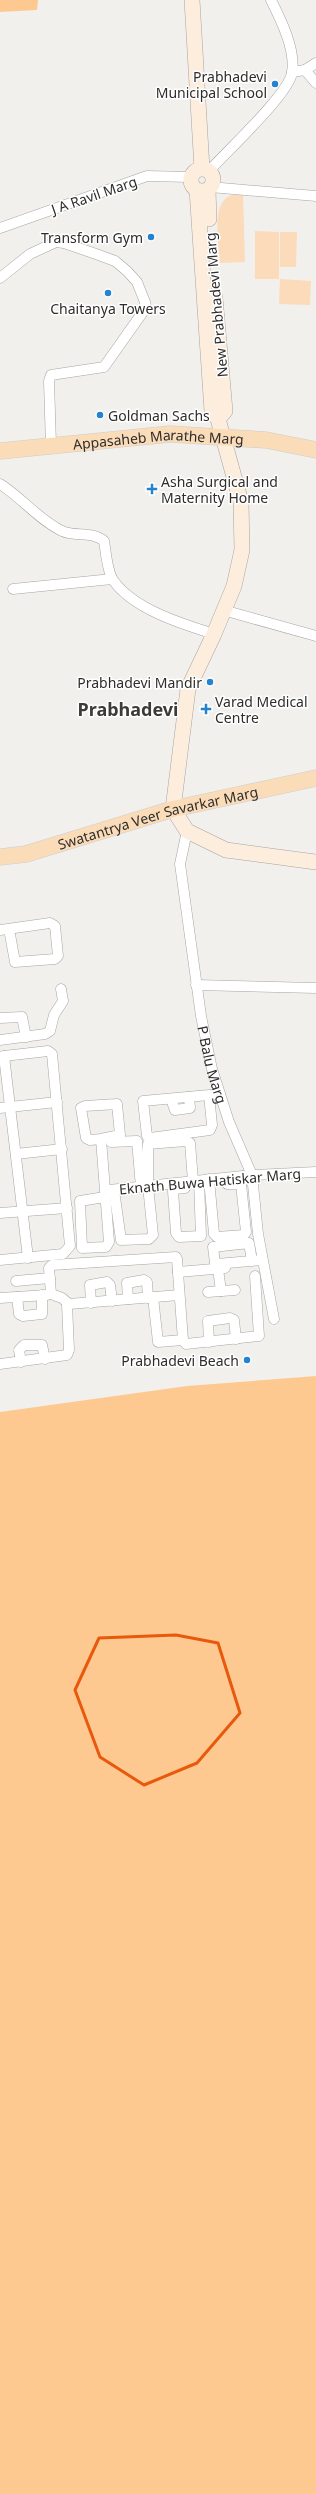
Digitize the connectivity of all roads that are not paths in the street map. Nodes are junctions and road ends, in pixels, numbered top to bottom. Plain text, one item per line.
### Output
1 (192, 0) edge
2 (271, 0) edge
3 (316, 63) edge
4 (305, 70) junction
5 (292, 72) junction
6 (316, 83) edge
7 (203, 181) junction
8 (316, 196) edge
9 (0, 228) edge
10 (0, 278) edge
11 (224, 437) junction
12 (51, 444) junction
13 (316, 450) edge
14 (0, 451) edge
15 (0, 484) edge
16 (112, 579) junction
17 (13, 589) dead end
18 (223, 610) junction
19 (214, 634) junction
20 (316, 636) edge
21 (316, 778) edge
22 (173, 809) junction
23 (187, 831) junction
24 (0, 857) edge
25 (316, 862) edge
26 (5, 930) edge
27 (196, 985) junction
28 (316, 988) edge
29 (61, 990) dead end
30 (0, 1018) edge
31 (26, 1037) junction
32 (0, 1040) edge
33 (2, 1057) edge
34 (220, 1094) junction
35 (209, 1095) junction
36 (58, 1102) junction
37 (5, 1108) edge
38 (102, 1141) junction
39 (62, 1149) junction
40 (16, 1154) junction
41 (316, 1172) edge
42 (252, 1175) junction
43 (202, 1183) junction
44 (146, 1188) junction
45 (110, 1193) junction
46 (67, 1208) junction
47 (23, 1211) junction
48 (0, 1213) edge
49 (28, 1258) junction
50 (0, 1260) edge
51 (259, 1262) junction
52 (218, 1269) junction
53 (178, 1272) junction
54 (255, 1276) dead end
55 (50, 1278) junction
56 (16, 1281) dead end
57 (235, 1290) dead end
58 (221, 1291) junction
59 (208, 1292) dead end
60 (47, 1295) junction
61 (179, 1295) junction
62 (17, 1297) junction
63 (150, 1297) junction
64 (0, 1298) edge
65 (128, 1300) junction
66 (112, 1301) junction
67 (91, 1303) junction
68 (67, 1304) junction
69 (274, 1319) dead end
70 (236, 1339) junction
71 (183, 1340) junction
72 (209, 1342) junction
73 (45, 1359) junction
74 (21, 1362) junction
75 (0, 1364) edge

1 - 7 street, New Prabhadevi Marg
2 - 5 street
3 - 4 street
4 - 5 street
4 - 6 street
5 - 7 street
7 - 8 street, J A Ravil Marg
7 - 9 street, J A Ravil Marg
7 - 11 street, New Prabhadevi Marg
10 - 12 street
11 - 12 main road, Appasaheb Marathe Marg
11 - 13 main road, Appasaheb Marathe Marg
11 - 18 street, New Prabhadevi Marg
12 - 14 main road, Appasaheb Marathe Marg
15 - 16 street
16 - 17 street
16 - 19 street
18 - 19 street, New Prabhadevi Marg
18 - 20 street
19 - 22 street, New Prabhadevi Marg
21 - 22 main road, Swatantrya Veer Savarkar Marg
22 - 23 street
22 - 24 main road, Swatantrya Veer Savarkar Marg
23 - 25 street
23 - 27 street, P Balu Marg
26 - 26 street
27 - 28 street
27 - 34 street, P Balu Marg
29 - 31 street
30 - 31 street
31 - 32 street
33 - 36 street
33 - 37 street
34 - 35 street
34 - 42 street, P Balu Marg
35 - 35 street
36 - 37 street
36 - 39 street
37 - 40 street
38 - 38 street
38 - 44 street
38 - 45 street
39 - 40 street
39 - 46 street
40 - 47 street
41 - 42 street, Eknath Buwa Hatiskar Marg
42 - 43 street, Eknath Buwa Hatiskar Marg
42 - 51 street, P Balu Marg
43 - 43 street
43 - 43 street
43 - 44 street, Eknath Buwa Hatiskar Marg
43 - 44 street
44 - 45 street, Eknath Buwa Hatiskar Marg
44 - 45 street
45 - 45 street, Eknath Buwa Hatiskar Marg
46 - 47 street
46 - 49 street
47 - 48 street
47 - 49 street
49 - 50 street
51 - 52 street
51 - 69 street, P Balu Marg
52 - 53 street
52 - 58 street
53 - 55 street
53 - 61 street
54 - 70 street
55 - 56 street
55 - 60 street
57 - 58 street
58 - 59 street
60 - 62 street
60 - 62 street
60 - 68 street
61 - 63 street
61 - 71 street
62 - 64 street
63 - 65 street
63 - 65 street
63 - 71 street
65 - 66 street
66 - 67 street
66 - 67 street
67 - 68 street
68 - 73 street
70 - 72 street
70 - 72 street
71 - 72 street
73 - 74 street
73 - 74 street
74 - 75 street

